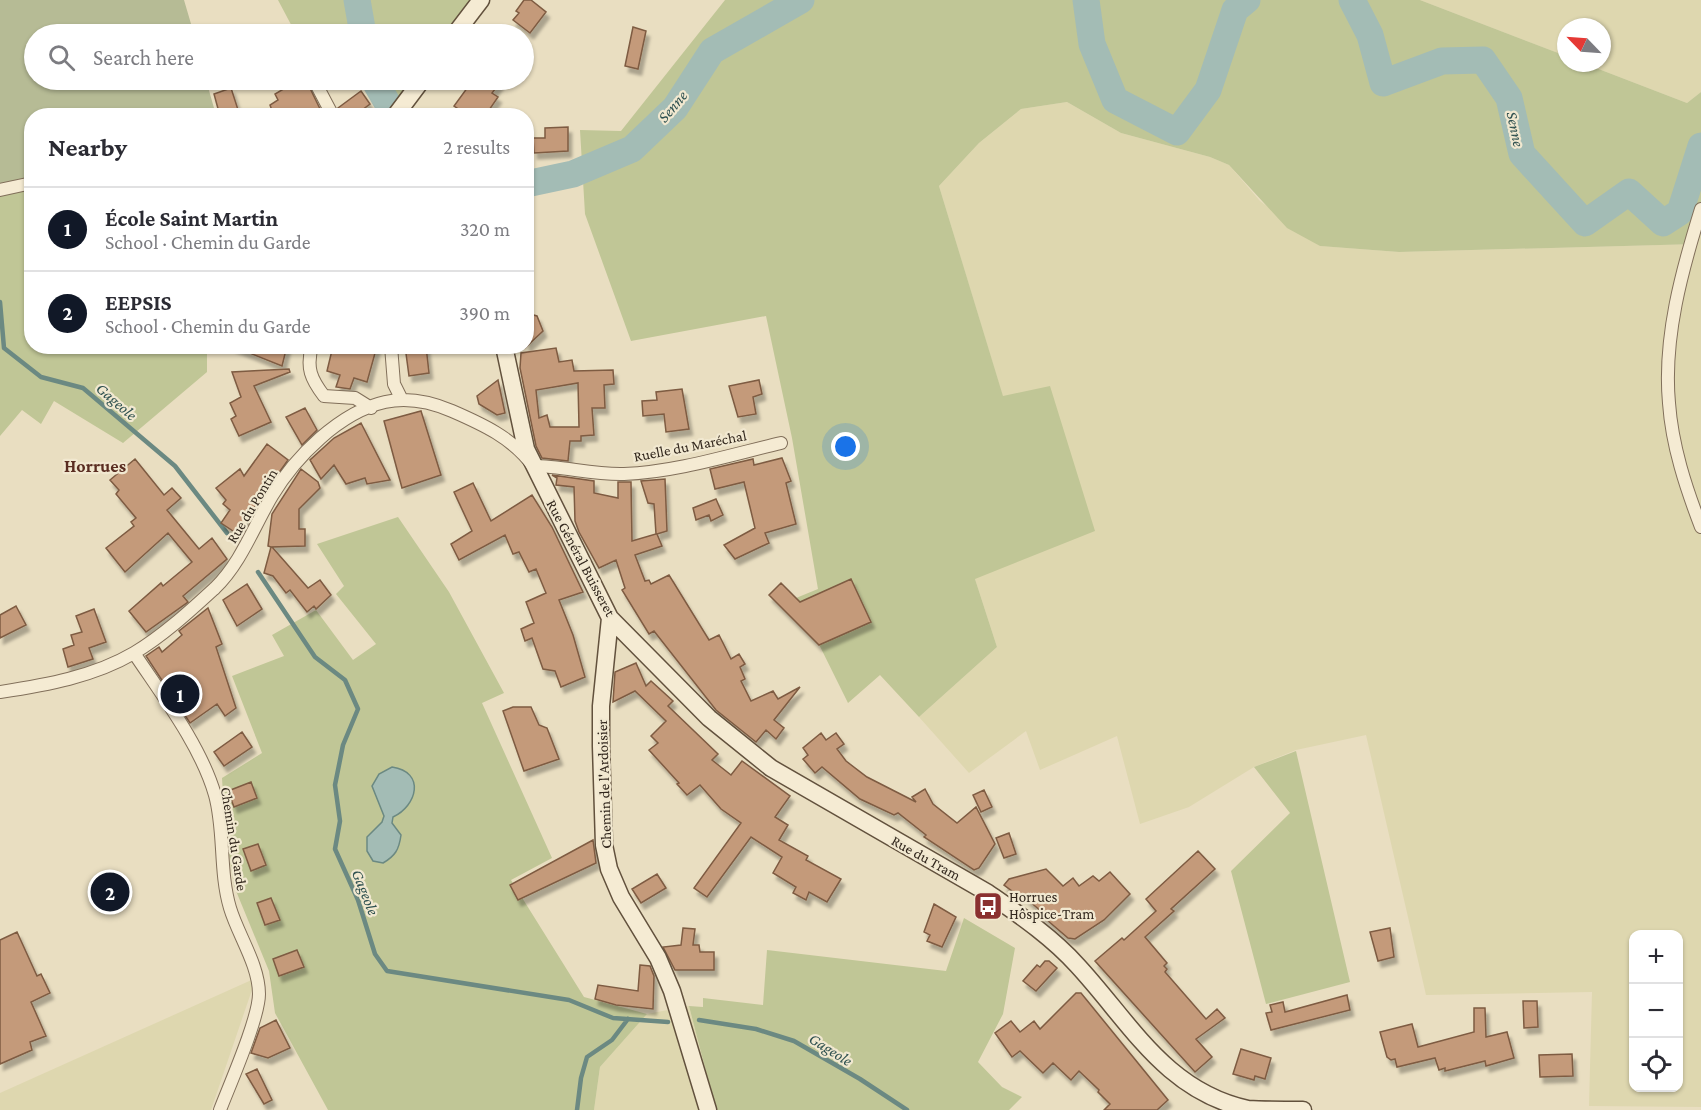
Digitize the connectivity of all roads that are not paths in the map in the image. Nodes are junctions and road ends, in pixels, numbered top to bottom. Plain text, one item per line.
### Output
1 (481, 0) edge
2 (463, 24) edge
3 (319, 90) edge
4 (414, 90) edge
5 (329, 108) edge
6 (400, 108) edge
7 (24, 185) edge
8 (0, 190) edge
9 (1701, 209) edge
10 (310, 354) edge
11 (392, 354) edge
12 (506, 354) edge
13 (402, 400) junction
14 (372, 408) junction
15 (781, 444) dead end
16 (533, 466) junction
17 (1701, 527) edge
18 (610, 618) junction
19 (636, 646) joint
20 (134, 653) junction
21 (0, 692) edge
22 (220, 1110) edge
23 (708, 1110) edge
24 (1303, 1110) edge

1 - 2 street
3 - 5 street
4 - 6 street
7 - 8 street
9 - 17 street
10 - 14 street
11 - 13 street
12 - 16 street, Rue Général Buisseret
13 - 14 street, Rue du Pontin
13 - 16 street, Rue du Pontin
14 - 20 street, Rue du Pontin
15 - 16 street, Ruelle du Maréchal
16 - 18 street, Rue Général Buisseret
18 - 19 street, Rue Général Buisseret
18 - 23 street, Chemin de l'Ardoisier
19 - 24 street, Rue du Tram
20 - 21 street, Rue du Pontin
20 - 22 street, Chemin du Garde

